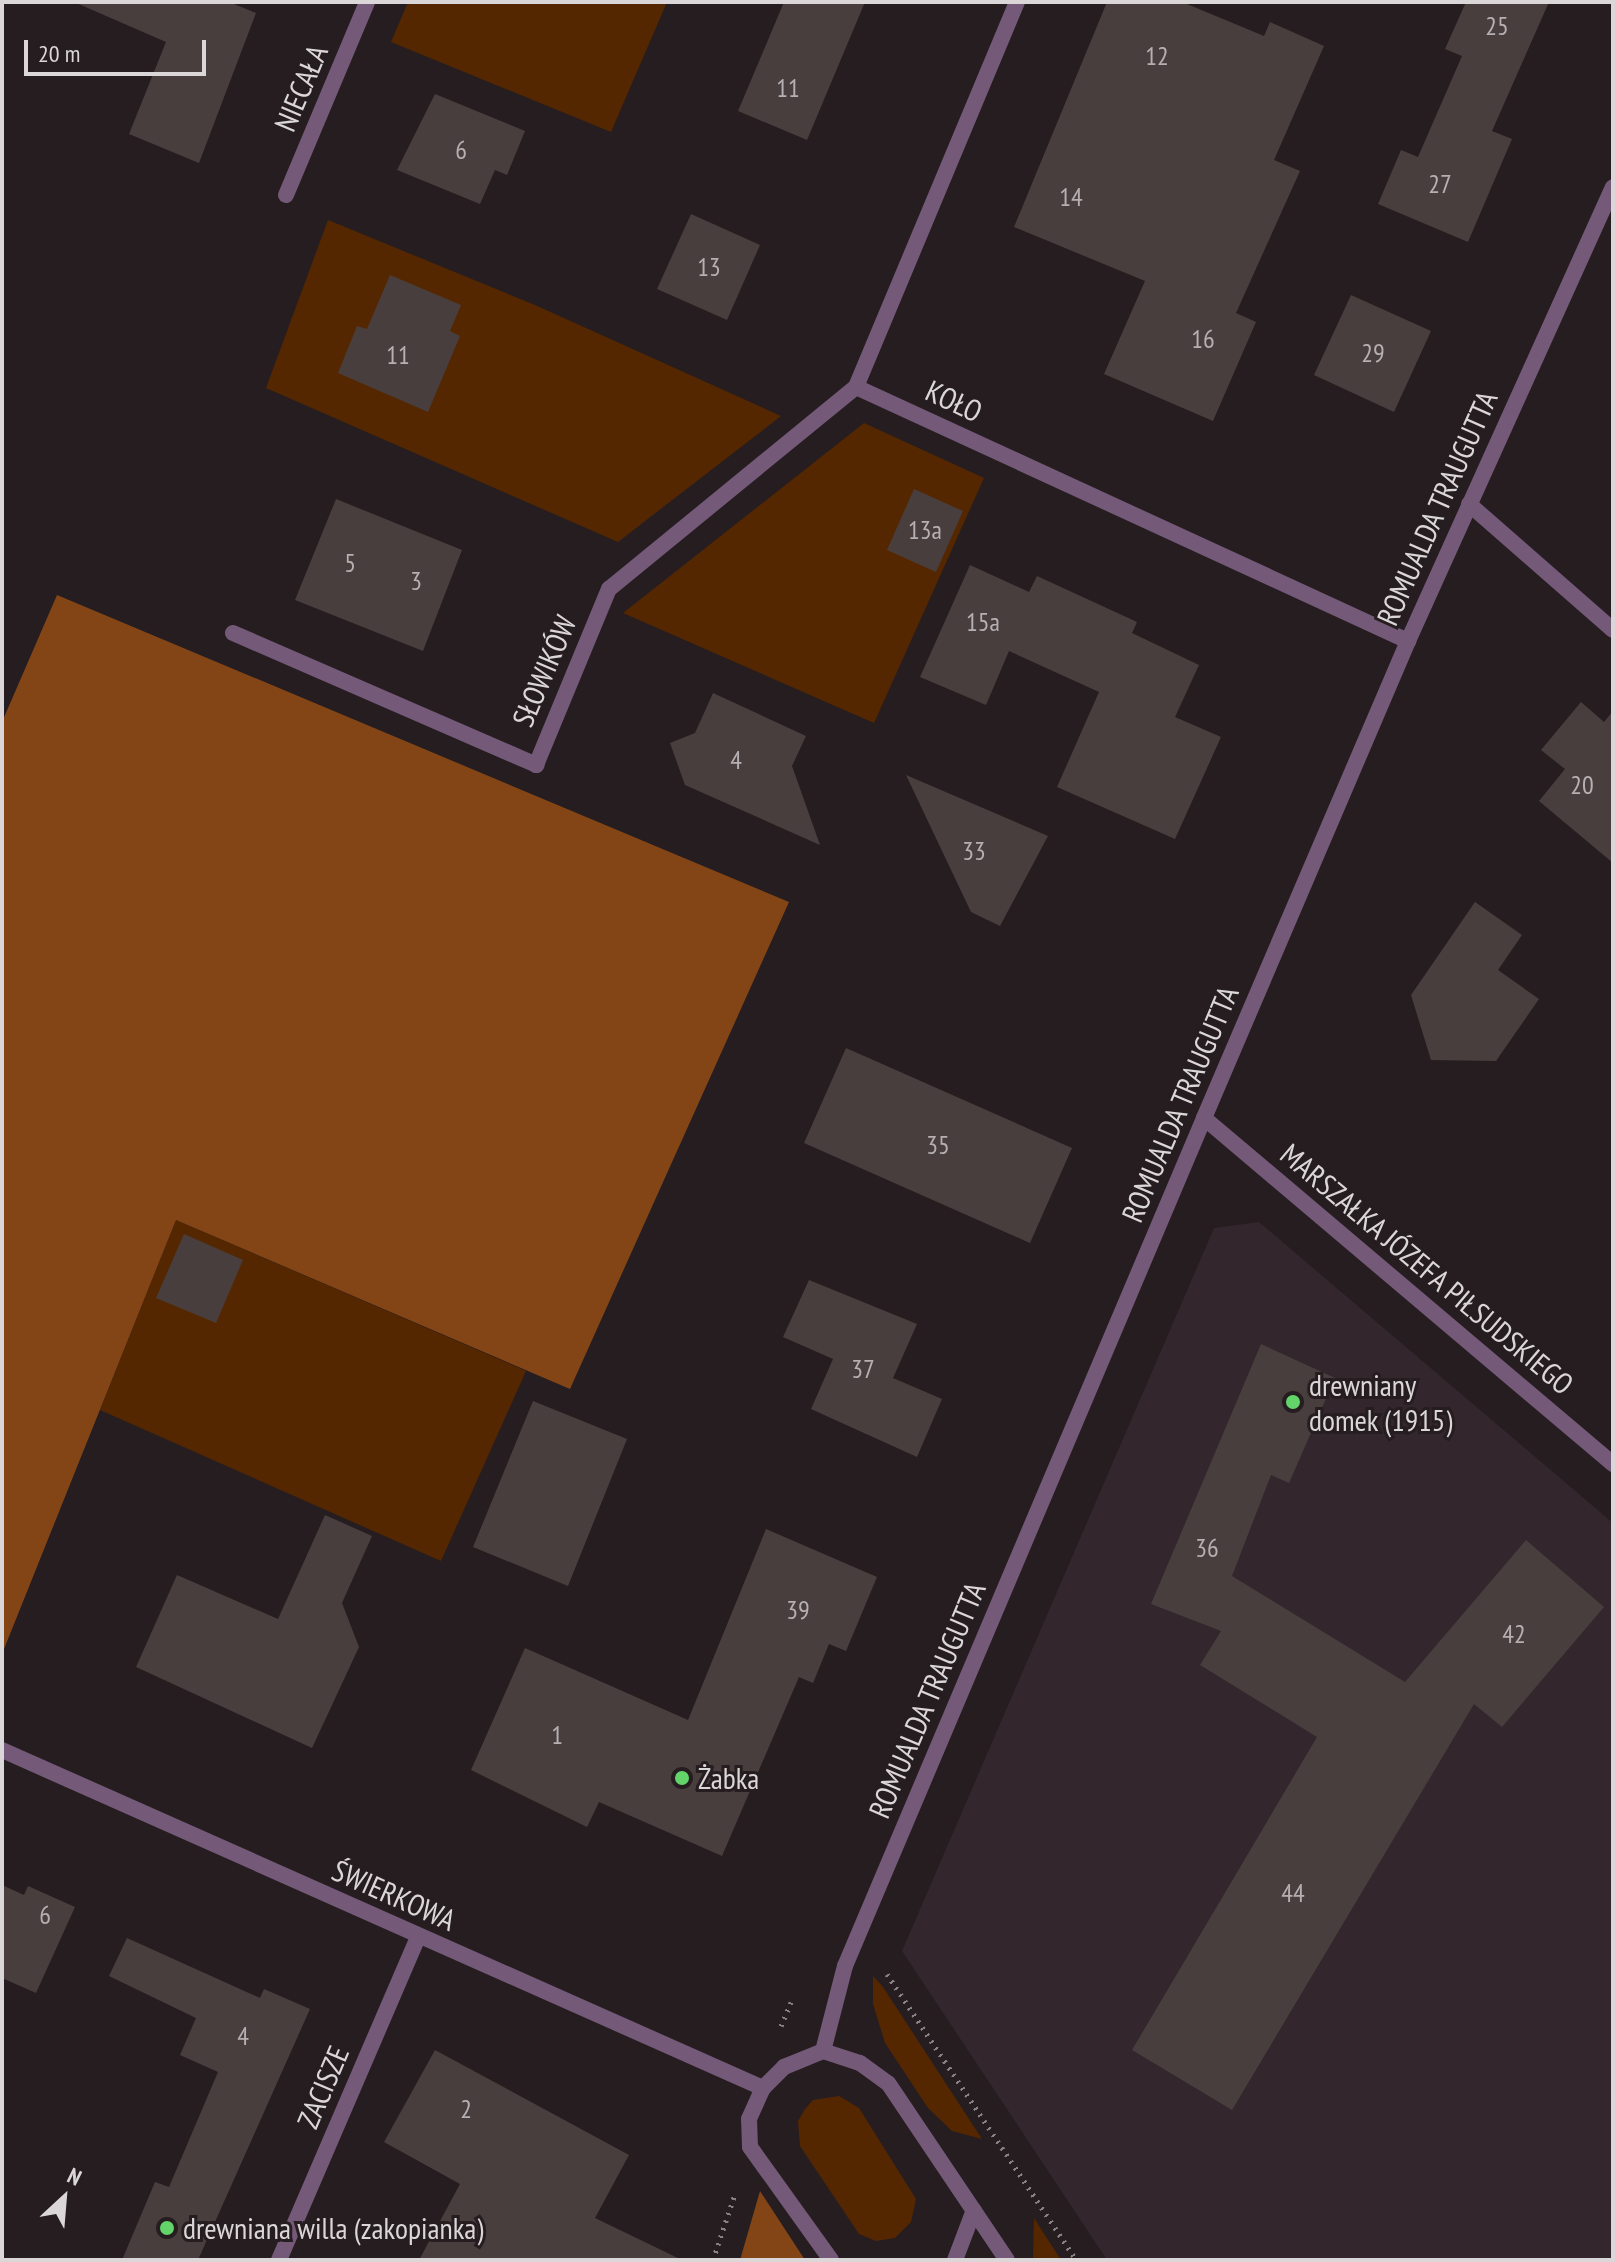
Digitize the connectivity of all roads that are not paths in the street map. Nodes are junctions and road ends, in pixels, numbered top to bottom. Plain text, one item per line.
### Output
1 (367, 2) edge
2 (1017, 2) edge
3 (1613, 187) edge
4 (286, 195) dead end
5 (856, 387) junction
6 (1469, 504) junction
7 (1613, 630) edge
8 (233, 633) dead end
9 (1408, 641) junction
10 (1204, 1118) junction
11 (1613, 1464) edge
12 (2, 1750) edge
13 (418, 1937) junction
14 (823, 2051) junction
15 (763, 2088) junction
16 (974, 2210) junction
17 (279, 2260) edge
18 (831, 2260) edge
19 (955, 2260) edge
20 (1007, 2260) edge

1 - 4 street, NIECAŁA
2 - 5 street
3 - 6 street, ROMUALDA TRAUGUTTA
5 - 8 street, SŁOWIKÓW
5 - 9 street, KOŁO
6 - 7 street
6 - 9 street, ROMUALDA TRAUGUTTA
9 - 10 street, ROMUALDA TRAUGUTTA
10 - 11 street, MARSZAŁKA JÓZEFA PIŁSUDSKIEGO
10 - 14 street, ROMUALDA TRAUGUTTA
12 - 13 street, ŚWIERKOWA
13 - 15 street, ŚWIERKOWA
13 - 17 street, ZACISZE
14 - 15 street
14 - 16 street
15 - 18 street
16 - 19 street
16 - 20 street

